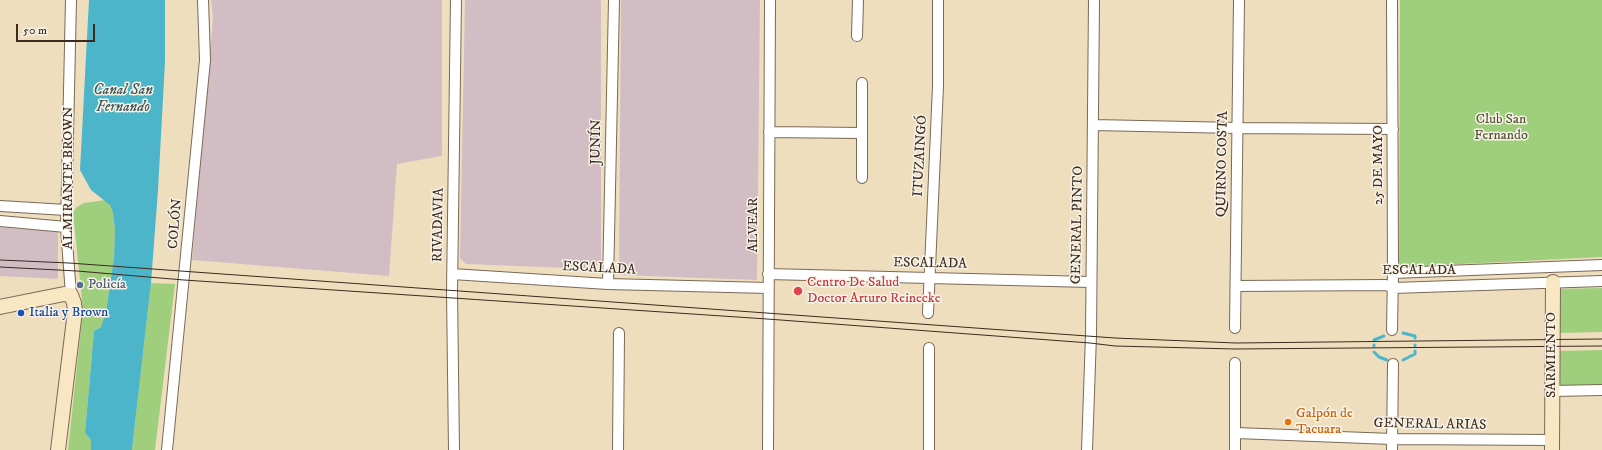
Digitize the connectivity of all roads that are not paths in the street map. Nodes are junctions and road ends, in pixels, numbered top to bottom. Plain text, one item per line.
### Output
1 (71, 0) edge
2 (203, 0) edge
3 (456, 0) edge
4 (614, 0) edge
5 (770, 0) edge
6 (858, 0) edge
7 (938, 0) edge
8 (1094, 0) edge
9 (1239, 0) edge
10 (1392, 0) edge
11 (857, 36) dead end
12 (862, 83) dead end
13 (1093, 125) junction
14 (1237, 128) junction
15 (1393, 129) junction
16 (769, 132) junction
17 (862, 133) junction
18 (862, 178) dead end
19 (0, 206) edge
20 (66, 210) junction
21 (0, 222) edge
22 (66, 227) junction
23 (1552, 263) junction
24 (1602, 265) edge
25 (1393, 273) junction
26 (452, 274) junction
27 (768, 274) junction
28 (930, 278) junction
29 (1602, 280) edge
30 (1091, 282) junction
31 (1553, 282) junction
32 (608, 284) junction
33 (1236, 286) junction
34 (768, 288) junction
35 (1393, 288) junction
36 (71, 295) junction
37 (0, 307) edge
38 (928, 313) dead end
39 (1235, 328) dead end
40 (1392, 330) dead end
41 (619, 333) dead end
42 (929, 348) dead end
43 (1235, 364) dead end
44 (1393, 364) dead end
45 (1602, 390) edge
46 (1552, 391) junction
47 (1236, 433) junction
48 (1392, 439) junction
49 (1552, 445) edge
50 (58, 450) edge
51 (167, 450) edge
52 (454, 450) edge
53 (618, 450) edge
54 (768, 450) edge
55 (929, 450) edge
56 (1087, 450) edge
57 (1235, 450) edge
58 (1392, 450) edge

1 - 20 street, ALMIRANTE BROWN
2 - 51 street, COLÓN
3 - 26 street, RIVADAVIA
4 - 32 street, JUNÍN
5 - 16 street, ALVEAR
6 - 11 street
7 - 28 street, ITUZAINGÓ
8 - 13 street, GENERAL PINTO
9 - 14 street, QUIRNO COSTA
10 - 15 street, 25 DE MAYO
12 - 17 street
13 - 14 street
13 - 30 street, GENERAL PINTO
14 - 15 street
14 - 33 street, QUIRNO COSTA
15 - 25 street, 25 DE MAYO
16 - 17 street
16 - 27 street, ALVEAR
17 - 18 street
19 - 20 street
20 - 22 street, ALMIRANTE BROWN
21 - 22 street
22 - 36 street, ALMIRANTE BROWN
23 - 24 street, ESCALADA
23 - 25 street, ESCALADA
23 - 31 street, SARMIENTO
25 - 35 street, 25 DE MAYO
26 - 32 street, ESCALADA
26 - 52 street, RIVADAVIA
27 - 28 street, ESCALADA
27 - 34 street, ALVEAR
28 - 30 street, ESCALADA
28 - 38 street, ITUZAINGÓ
29 - 31 street, ESCALADA
30 - 56 street, GENERAL PINTO
31 - 35 street, ESCALADA
31 - 46 street, SARMIENTO
32 - 34 street, ESCALADA
33 - 35 street, ESCALADA
33 - 39 street, QUIRNO COSTA
34 - 54 street, ALVEAR
35 - 40 street, 25 DE MAYO
36 - 37 street
36 - 50 street, ALMIRANTE BROWN
41 - 53 street
42 - 55 street
43 - 47 street
44 - 48 street
45 - 46 street
46 - 49 street, SARMIENTO
47 - 48 street, GENERAL ARIAS
47 - 57 street
48 - 49 street, GENERAL ARIAS
48 - 58 street

